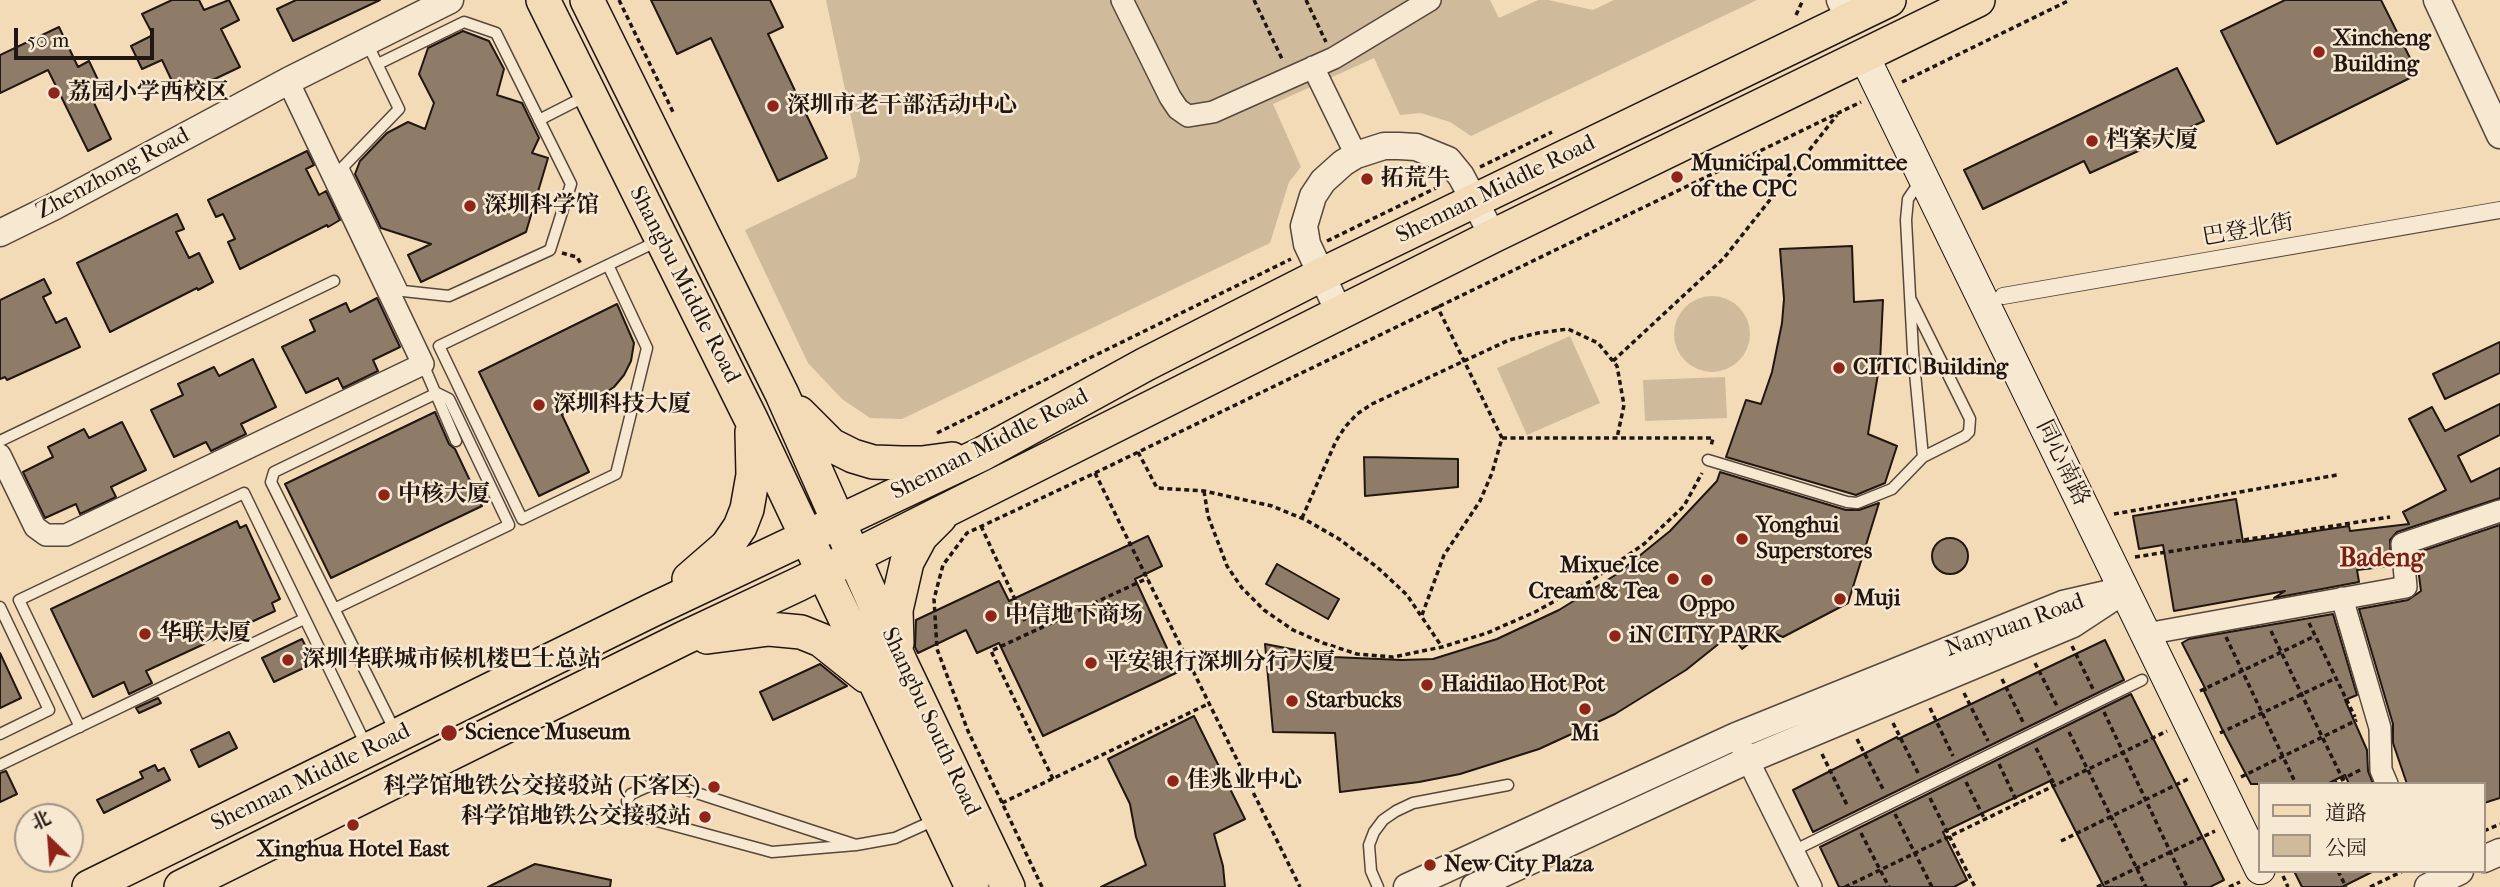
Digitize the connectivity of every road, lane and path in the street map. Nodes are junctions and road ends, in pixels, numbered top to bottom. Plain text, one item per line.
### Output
1 (450, 0) edge
2 (542, 0) edge
3 (587, 0) edge
4 (619, 0) edge
5 (1122, 0) edge
6 (1254, 0) edge
7 (1306, 0) edge
8 (1430, 0) edge
9 (1803, 0) edge
10 (1889, 0) edge
11 (1978, 0) edge
12 (2070, 0) edge
13 (2437, 0) edge
14 (1844, 10) edge
15 (1796, 15) dead end
16 (372, 53) junction
17 (1864, 56) junction
18 (1334, 58) junction
19 (1313, 67) junction
20 (1291, 78) junction
21 (288, 81) junction
22 (1881, 92) junction
23 (589, 94) junction
24 (1838, 113) junction
25 (675, 116) dead end
26 (539, 120) junction
27 (2500, 135) edge
28 (1778, 136) dead end
29 (1780, 141) junction
30 (1356, 155) junction
31 (1923, 178) junction
32 (1462, 191) junction
33 (2500, 210) edge
34 (0, 233) edge
35 (1493, 236) junction
36 (660, 240) junction
37 (550, 250) junction
38 (1313, 258) junction
39 (608, 265) junction
40 (586, 275) junction
41 (334, 281) dead end
42 (2003, 296) dead end
43 (1911, 300) junction
44 (1437, 306) junction
45 (1339, 312) junction
46 (1464, 361) junction
47 (1613, 361) junction
48 (423, 363) junction
49 (437, 393) junction
50 (782, 394) junction
51 (751, 419) junction
52 (935, 434) dead end
53 (1502, 438) junction
54 (1617, 438) junction
55 (0, 441) edge
56 (456, 441) dead end
57 (1138, 452) junction
58 (982, 454) junction
59 (0, 455) edge
60 (1923, 457) junction
61 (1708, 460) junction
62 (1095, 473) junction
63 (2337, 475) dead end
64 (1204, 491) junction
65 (2500, 511) edge
66 (970, 515) junction
67 (2109, 515) dead end
68 (2390, 517) dead end
69 (1302, 518) junction
70 (838, 520) junction
71 (806, 537) junction
72 (313, 556) dead end
73 (853, 556) junction
74 (2130, 558) dead end
75 (823, 572) junction
76 (1148, 578) junction
77 (2124, 590) junction
78 (2342, 598) junction
79 (2301, 605) junction
80 (0, 607) edge
81 (334, 609) junction
82 (652, 610) junction
83 (2262, 613) junction
84 (1422, 615) junction
85 (304, 619) junction
86 (1025, 621) dead end
87 (2218, 621) junction
88 (2146, 634) junction
89 (2315, 636) junction
90 (684, 638) junction
91 (2072, 646) dead end
92 (1442, 647) junction
93 (2281, 652) junction
94 (2035, 662) dead end
95 (901, 663) junction
96 (2242, 671) junction
97 (2336, 678) junction
98 (2142, 680) dead end
99 (875, 685) junction
100 (2195, 693) dead end
101 (2302, 695) junction
102 (2099, 701) junction
103 (1210, 704) junction
104 (2262, 713) junction
105 (2366, 715) junction
106 (2063, 719) junction
107 (1893, 723) dead end
108 (80, 727) junction
109 (2361, 730) dead end
110 (2167, 731) dead end
111 (0, 734) edge
112 (2215, 736) dead end
113 (2322, 737) junction
114 (383, 742) junction
115 (1742, 748) junction
116 (2123, 752) junction
117 (2283, 756) junction
118 (0, 765) edge
119 (2088, 770) junction
120 (2384, 777) edge
121 (2190, 778) dead end
122 (1053, 779) junction
123 (2236, 779) dead end
124 (2344, 781) edge
125 (2295, 782) edge
126 (1507, 785) dead end
127 (1924, 786) junction
128 (2146, 800) junction
129 (1002, 803) junction
130 (939, 817) junction
131 (2111, 817) junction
132 (2216, 830) dead end
133 (1950, 837) junction
134 (2061, 841) dead end
135 (856, 845) junction
136 (1793, 851) junction
137 (2171, 852) junction
138 (2137, 868) junction
139 (2389, 873) edge
140 (2399, 873) edge
141 (2454, 873) edge
142 (2258, 877) edge
143 (2390, 877) junction
144 (2431, 880) edge
145 (89, 887) edge
146 (181, 887) edge
147 (972, 887) edge
148 (1009, 887) edge
149 (1042, 887) edge
150 (1300, 887) edge
151 (1378, 887) edge
152 (1407, 887) edge
153 (1474, 887) edge
154 (1811, 887) edge
155 (1845, 887) edge
156 (1973, 887) edge
157 (2099, 887) edge
158 (2146, 887) edge
159 (2187, 887) edge
160 (2229, 887) edge
161 (2370, 887) edge

1 - 16 street, Zhenzhong Road
2 - 23 main road, Shangbu Middle Road
3 - 50 main road, Shangbu Middle Road
4 - 25 path
5 - 20 street
6 - 20 path
7 - 18 path
8 - 18 street
9 - 15 path
10 - 14 main road, Shennan Middle Road
11 - 17 main road, Shennan Middle Road
12 - 22 path
13 - 27 street
14 - 32 main road, Shennan Middle Road
16 - 21 street, Zhenzhong Road
16 - 26 lane
16 - 37 lane
17 - 22 main road, 同心南路
17 - 35 main road, Shennan Middle Road
18 - 19 street
19 - 20 street
19 - 30 street
21 - 34 street, Zhenzhong Road
21 - 48 street
22 - 24 path
22 - 31 main road, 同心南路
23 - 26 lane
23 - 36 main road, Shangbu Middle Road
24 - 29 path
24 - 47 path
26 - 37 lane
28 - 29 path
29 - 44 path
30 - 32 street
30 - 38 street
31 - 43 lane
31 - 77 main road, 同心南路
32 - 35 street
32 - 38 main road, Shennan Middle Road
32 - 38 path
33 - 42 street, 巴登北街
35 - 45 main road, Shennan Middle Road
36 - 39 lane
36 - 51 main road, Shangbu Middle Road
37 - 40 path
38 - 45 street
38 - 52 path
38 - 58 main road, Shennan Middle Road
39 - 40 lane
39 - 40 lane
41 - 55 lane
43 - 60 lane
43 - 60 lane
44 - 46 path
44 - 57 path
45 - 66 main road, Shennan Middle Road
46 - 47 path
46 - 53 path
46 - 69 path
47 - 54 path
48 - 49 lane
48 - 59 street
49 - 56 lane
49 - 81 lane
49 - 81 lane
50 - 58 main road
50 - 70 main road, Shangbu Middle Road
51 - 71 main road, Shangbu Middle Road
51 - 82 main road
53 - 54 path
53 - 84 path
54 - 61 path
57 - 62 path
57 - 64 path
58 - 70 main road, Shennan Middle Road
60 - 61 lane
61 - 92 path
62 - 66 path
62 - 76 path
63 - 67 path
64 - 69 path
64 - 92 path
65 - 78 street
66 - 73 main road, Shennan Middle Road
66 - 86 path
66 - 95 main road
66 - 129 path
68 - 74 path
69 - 84 path
70 - 71 main road, Shennan Middle Road
70 - 73 main road, Shangbu Middle Road
71 - 75 main road, Shangbu Middle Road
71 - 82 main road, Shennan Middle Road
72 - 81 lane
73 - 75 main road, Shennan Middle Road
73 - 95 main road, Shangbu South Road
75 - 90 main road, Shennan Middle Road
75 - 99 main road, Shangbu South Road
76 - 103 path
76 - 122 path
77 - 88 main road, 同心南路
77 - 115 street, Nanyuan Road
78 - 79 street
78 - 105 street
79 - 83 street
79 - 89 path
80 - 111 lane
81 - 114 lane
82 - 114 main road, Shennan Middle Road
83 - 87 street
83 - 93 path
84 - 92 path
85 - 108 lane
85 - 108 lane
85 - 114 lane
87 - 88 street
87 - 96 path
88 - 142 main road, 同心南路
89 - 93 path
89 - 97 path
90 - 99 main road
90 - 146 main road, Shennan Middle Road
91 - 102 path
93 - 96 path
93 - 101 path
94 - 106 path
95 - 148 main road, Shangbu South Road
96 - 100 path
96 - 104 path
97 - 101 path
97 - 105 path
98 - 102 lane
99 - 130 main road, Shangbu South Road
101 - 104 path
101 - 113 path
102 - 106 lane
102 - 116 path
103 - 122 path
103 - 150 path
104 - 112 path
104 - 117 path
105 - 109 path
105 - 113 path
105 - 120 street
106 - 119 path
106 - 127 lane
107 - 127 path
108 - 118 lane
110 - 116 path
113 - 117 path
113 - 124 path
114 - 145 main road, Shennan Middle Road
115 - 136 street
115 - 152 street, Nanyuan Road
115 - 153 street, Nanyuan Road
116 - 119 path
116 - 128 path
117 - 123 path
117 - 125 path
119 - 131 path
119 - 133 path
120 - 124 path
121 - 128 path
122 - 129 path
126 - 151 lane
127 - 133 path
127 - 136 lane
128 - 131 path
128 - 137 path
129 - 149 path
130 - 135 lane
130 - 147 main road, Shangbu South Road
131 - 134 path
131 - 138 path
132 - 137 path
133 - 155 path
133 - 156 path
135 - 135 lane
136 - 154 street
137 - 138 path
137 - 159 path
138 - 157 path
138 - 158 path
139 - 143 path
140 - 143 path
141 - 144 street
142 - 160 path
143 - 161 path

